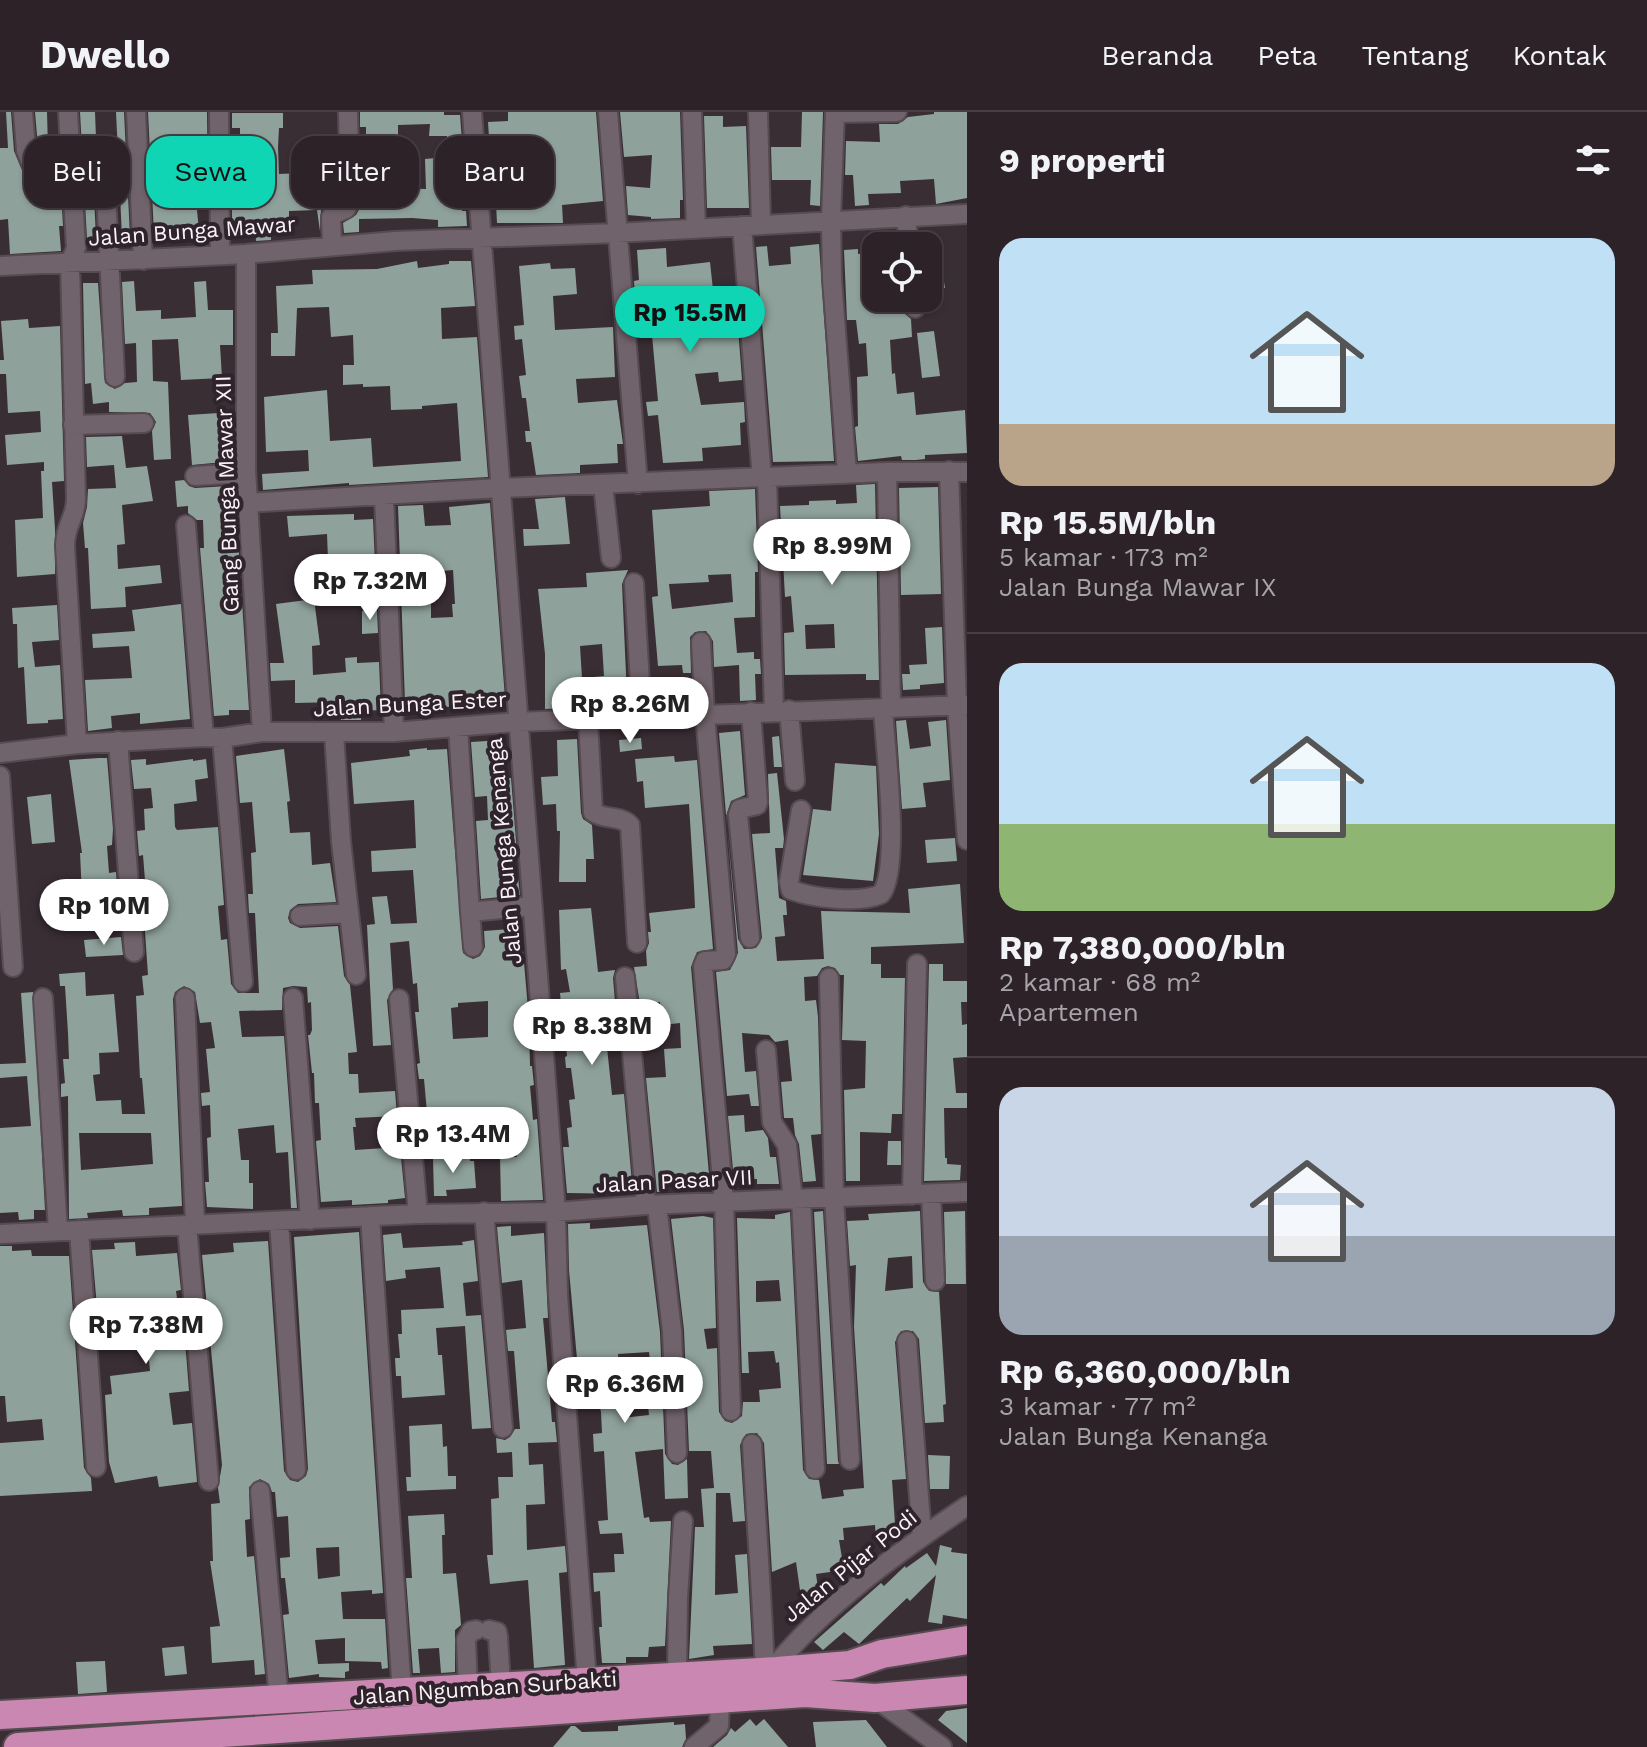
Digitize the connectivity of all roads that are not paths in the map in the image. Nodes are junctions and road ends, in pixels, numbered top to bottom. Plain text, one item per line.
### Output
1 (23, 112) edge
2 (68, 112) edge
3 (136, 112) edge
4 (219, 112) edge
5 (348, 112) edge
6 (472, 112) edge
7 (608, 112) edge
8 (692, 112) edge
9 (758, 112) edge
10 (835, 112) edge
11 (897, 112) edge
12 (25, 136) edge
13 (69, 136) edge
14 (74, 208) edge
15 (106, 208) edge
16 (967, 214) edge
17 (906, 216) junction
18 (831, 220) junction
19 (752, 225) junction
20 (696, 229) junction
21 (908, 232) edge
22 (616, 233) junction
23 (482, 238) junction
24 (332, 245) junction
25 (246, 254) junction
26 (220, 255) junction
27 (143, 260) junction
28 (108, 261) junction
29 (70, 263) junction
30 (0, 266) edge
31 (115, 377) dead end
32 (144, 423) dead end
33 (73, 425) junction
34 (246, 470) junction
35 (887, 472) junction
36 (958, 472) edge
37 (847, 474) junction
38 (195, 476) dead end
39 (764, 479) junction
40 (603, 484) junction
41 (638, 484) junction
42 (500, 488) junction
43 (384, 496) junction
44 (247, 503) junction
45 (186, 525) dead end
46 (611, 558) dead end
47 (634, 583) dead end
48 (701, 642) dead end
49 (962, 706) edge
50 (887, 708) junction
51 (782, 711) junction
52 (751, 712) junction
53 (705, 715) junction
54 (642, 717) junction
55 (588, 720) junction
56 (517, 722) junction
57 (458, 728) junction
58 (262, 732) junction
59 (394, 732) junction
60 (334, 733) junction
61 (213, 737) junction
62 (118, 741) junction
63 (77, 744) junction
64 (0, 753) edge
65 (0, 776) edge
66 (795, 781) dead end
67 (801, 810) dead end
68 (967, 840) edge
69 (532, 906) junction
70 (470, 912) junction
71 (349, 913) junction
72 (300, 916) dead end
73 (750, 938) dead end
74 (637, 943) dead end
75 (473, 947) dead end
76 (134, 952) dead end
77 (917, 964) dead end
78 (13, 967) dead end
79 (356, 975) dead end
80 (625, 977) dead end
81 (829, 978) dead end
82 (243, 982) dead end
83 (43, 998) dead end
84 (185, 998) dead end
85 (293, 998) dead end
86 (399, 999) dead end
87 (766, 1050) dead end
88 (967, 1192) edge
89 (921, 1194) junction
90 (834, 1198) junction
91 (797, 1200) junction
92 (724, 1202) junction
93 (652, 1205) junction
94 (484, 1212) junction
95 (556, 1212) junction
96 (418, 1214) junction
97 (370, 1216) junction
98 (310, 1220) junction
99 (279, 1221) junction
100 (191, 1225) junction
101 (79, 1230) junction
102 (58, 1231) junction
103 (0, 1234) edge
104 (935, 1281) dead end
105 (907, 1341) dead end
106 (731, 1411) dead end
107 (503, 1428) dead end
108 (752, 1444) dead end
109 (677, 1453) dead end
110 (850, 1460) dead end
111 (96, 1467) dead end
112 (815, 1469) dead end
113 (296, 1470) dead end
114 (209, 1481) dead end
115 (260, 1491) dead end
116 (967, 1506) edge
117 (683, 1521) dead end
118 (922, 1536) junction
119 (967, 1640) edge
120 (967, 1657) edge
121 (854, 1665) junction
122 (768, 1672) junction
123 (967, 1674) edge
124 (677, 1675) junction
125 (587, 1681) junction
126 (501, 1686) junction
127 (468, 1688) junction
128 (967, 1690) edge
129 (810, 1692) junction
130 (402, 1693) junction
131 (925, 1694) junction
132 (875, 1698) junction
133 (720, 1699) junction
134 (279, 1700) junction
135 (0, 1715) edge
136 (909, 1723) junction
137 (18, 1747) edge
138 (694, 1747) edge
139 (940, 1747) edge

1 - 12 street
2 - 13 street
3 - 27 street
4 - 26 street
5 - 24 street
6 - 23 street, Jalan Bunga Kenanga
7 - 22 street
8 - 20 street
9 - 19 street
10 - 11 street
10 - 18 street
14 - 29 street
15 - 28 street
16 - 17 street, Jalan Bunga Mawar
17 - 18 street, Jalan Bunga Mawar
17 - 21 street
18 - 19 street, Jalan Bunga Mawar
18 - 37 street
19 - 20 street, Jalan Bunga Mawar
19 - 39 street
20 - 22 street, Jalan Bunga Mawar
22 - 23 street, Jalan Bunga Mawar
22 - 41 street
23 - 24 street, Jalan Bunga Mawar
23 - 42 street, Jalan Bunga Kenanga
24 - 25 street, Jalan Bunga Mawar
25 - 26 street, Jalan Bunga Mawar
25 - 34 street, Gang Bunga Mawar XII
26 - 27 street, Jalan Bunga Mawar
27 - 28 street, Jalan Bunga Mawar
28 - 29 street, Jalan Bunga Mawar
28 - 31 street
29 - 30 street, Jalan Bunga Mawar
29 - 33 street
32 - 33 street
33 - 63 street
34 - 38 street
34 - 44 street, Gang Bunga Mawar XII
35 - 36 street
35 - 37 street
35 - 50 street
36 - 49 street
37 - 39 street
39 - 41 street
39 - 51 street
40 - 41 street
40 - 42 street
40 - 46 street
42 - 43 street
42 - 56 street, Jalan Bunga Kenanga
43 - 44 street
43 - 59 street
44 - 58 street, Gang Bunga Mawar XII
45 - 61 street
47 - 54 street
48 - 53 street
49 - 50 street, Jalan Bunga Ester
49 - 68 street
50 - 51 street, Jalan Bunga Ester
50 - 67 street
51 - 52 street, Jalan Bunga Ester
51 - 66 street
52 - 53 street, Jalan Bunga Ester
52 - 73 street
53 - 54 street, Jalan Bunga Ester
53 - 92 street
54 - 55 street, Jalan Bunga Ester
55 - 56 street, Jalan Bunga Ester
55 - 74 street
56 - 57 street, Jalan Bunga Ester
56 - 69 street, Jalan Bunga Kenanga
57 - 59 street, Jalan Bunga Ester
57 - 70 street
58 - 60 street, Jalan Bunga Ester
58 - 61 street, Jalan Bunga Ester
59 - 60 street, Jalan Bunga Ester
60 - 71 street
61 - 62 street, Jalan Bunga Ester
61 - 82 street
62 - 63 street, Jalan Bunga Ester
62 - 76 street
63 - 64 street, Jalan Bunga Ester
65 - 78 street
69 - 70 street
69 - 95 street, Jalan Bunga Kenanga
70 - 75 street
71 - 72 street
71 - 79 street
77 - 89 street
80 - 93 street
81 - 90 street
83 - 102 street
84 - 100 street
85 - 98 street
86 - 96 street
87 - 91 street
88 - 89 street, Jalan Pasar VII
89 - 90 street, Jalan Pasar VII
89 - 104 street
90 - 91 street, Jalan Pasar VII
90 - 110 street
91 - 92 street, Jalan Pasar VII
91 - 112 street
92 - 93 street, Jalan Pasar VII
92 - 106 street
93 - 95 street, Jalan Pasar VII
93 - 109 street
94 - 95 street, Jalan Pasar VII
94 - 96 street, Jalan Pasar VII
94 - 107 street
95 - 125 street, Jalan Bunga Kenanga
96 - 97 street, Jalan Pasar VII
97 - 98 street, Jalan Pasar VII
97 - 130 street
98 - 99 street, Jalan Pasar VII
99 - 100 street, Jalan Pasar VII
99 - 113 street
100 - 101 street, Jalan Pasar VII
100 - 114 street
101 - 102 street, Jalan Pasar VII
101 - 111 street
102 - 103 street, Jalan Pasar VII
105 - 118 street
108 - 122 street
115 - 134 street
116 - 118 street, Jalan Pijar Podi
117 - 124 street
118 - 122 street, Jalan Pijar Podi
119 - 121 highway, Jalan Ngumban Surbakti
120 - 121 highway
121 - 122 highway, Jalan Ngumban Surbakti
122 - 124 highway, Jalan Ngumban Surbakti
123 - 129 highway
124 - 125 highway, Jalan Ngumban Surbakti
125 - 126 highway, Jalan Ngumban Surbakti
126 - 127 highway, Jalan Ngumban Surbakti
126 - 127 street
127 - 130 highway, Jalan Ngumban Surbakti
128 - 131 highway, Jalan Ngumban Surbakti
129 - 132 highway, Jalan Ngumban Surbakti
129 - 133 highway, Jalan Ngumban Surbakti
130 - 134 highway, Jalan Ngumban Surbakti
131 - 132 highway, Jalan Ngumban Surbakti
131 - 136 street
132 - 136 street
133 - 137 highway, Jalan Ngumban Surbakti
133 - 138 street
134 - 135 highway, Jalan Ngumban Surbakti
136 - 139 street

